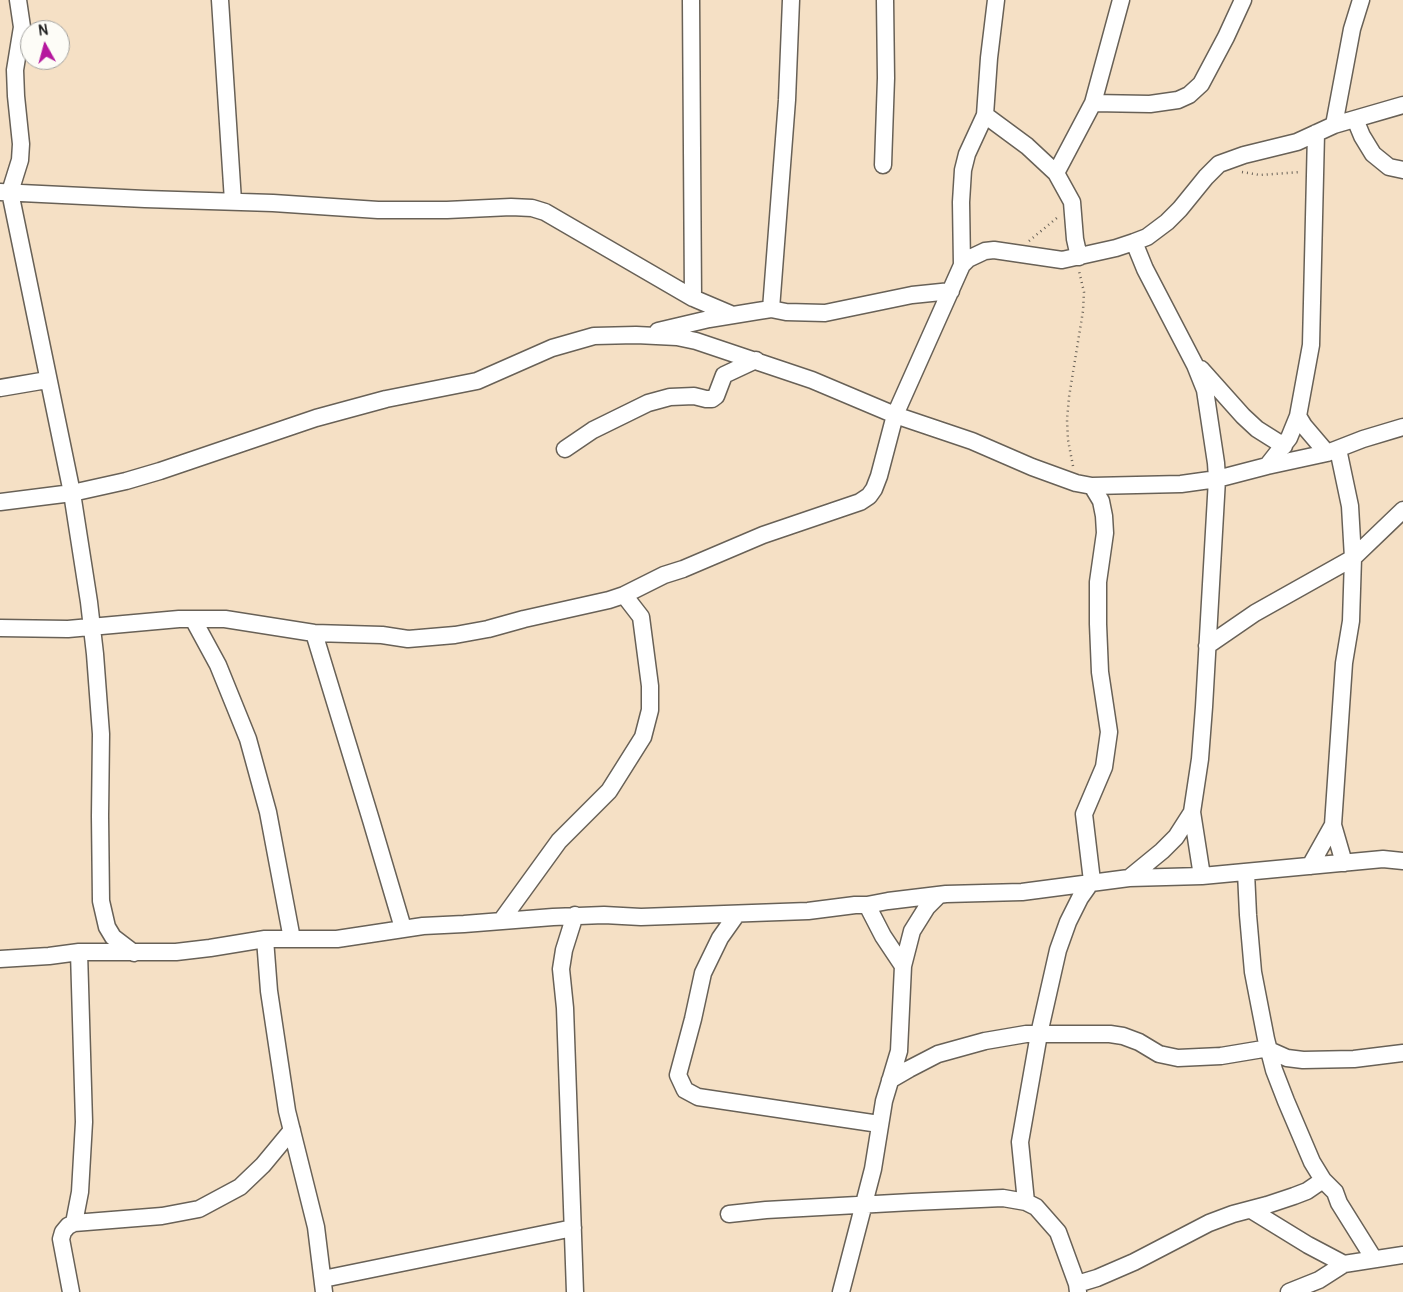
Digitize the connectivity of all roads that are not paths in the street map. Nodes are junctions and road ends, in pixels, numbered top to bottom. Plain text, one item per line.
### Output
1 (18, 0) edge
2 (220, 0) edge
3 (691, 0) edge
4 (791, 0) edge
5 (885, 0) edge
6 (996, 0) edge
7 (1121, 0) edge
8 (1243, 0) edge
9 (1361, 0) edge
10 (1093, 103) junction
11 (1403, 105) edge
12 (985, 115) junction
13 (1355, 119) junction
14 (1334, 125) junction
15 (1316, 132) junction
16 (883, 165) dead end
17 (1403, 170) edge
18 (1056, 174) junction
19 (5, 192) edge
20 (233, 201) junction
21 (1134, 242) junction
22 (1079, 258) junction
23 (962, 265) junction
24 (951, 291) junction
25 (693, 298) junction
26 (771, 309) junction
27 (733, 315) junction
28 (636, 335) junction
29 (756, 360) junction
30 (1196, 364) junction
31 (47, 380) junction
32 (0, 388) edge
33 (895, 415) junction
34 (1298, 416) junction
35 (1403, 427) edge
36 (1284, 446) junction
37 (565, 449) dead end
38 (1332, 451) junction
39 (1267, 466) junction
40 (1217, 479) junction
41 (1084, 484) junction
42 (72, 493) junction
43 (0, 502) edge
44 (1402, 513) edge
45 (1353, 558) junction
46 (624, 595) junction
47 (193, 619) junction
48 (92, 627) junction
49 (0, 628) edge
50 (314, 633) junction
51 (1207, 646) junction
52 (1192, 812) junction
53 (1333, 825) junction
54 (1403, 861) edge
55 (1344, 863) junction
56 (1310, 866) junction
57 (1246, 872) junction
58 (1202, 876) junction
59 (1129, 878) junction
60 (1092, 881) junction
61 (939, 895) junction
62 (867, 906) junction
63 (737, 914) junction
64 (576, 915) junction
65 (501, 921) junction
66 (402, 928) junction
67 (265, 939) junction
68 (292, 939) junction
69 (79, 952) junction
70 (134, 953) junction
71 (0, 959) edge
72 (903, 966) junction
73 (1039, 1034) junction
74 (1269, 1050) junction
75 (1403, 1052) edge
76 (890, 1080) junction
77 (879, 1124) junction
78 (292, 1130) junction
79 (1322, 1180) junction
80 (1026, 1202) junction
81 (864, 1206) junction
82 (1251, 1210) junction
83 (729, 1214) dead end
84 (74, 1223) junction
85 (573, 1228) junction
86 (1403, 1255) edge
87 (1374, 1259) junction
88 (1344, 1264) junction
89 (323, 1286) edge
90 (1077, 1288) edge
91 (71, 1292) edge
92 (575, 1292) edge
93 (841, 1292) edge
94 (1289, 1292) edge

1 - 19 street
2 - 20 street
3 - 25 street
4 - 26 street
5 - 16 street
6 - 12 street
7 - 10 street
8 - 10 street
9 - 14 street
10 - 18 street
11 - 13 street
12 - 18 street
12 - 23 street
13 - 14 street
13 - 17 street
14 - 15 street
15 - 21 street
15 - 34 street
18 - 22 street
19 - 20 street
19 - 31 street
20 - 25 street
21 - 22 street
21 - 30 street
22 - 23 street
23 - 24 street
24 - 26 street
24 - 33 street
25 - 27 street
26 - 27 street
27 - 28 street
28 - 29 street
28 - 42 street
29 - 33 street
29 - 37 street
30 - 36 street
30 - 40 street
31 - 32 street
31 - 42 street
33 - 41 street
33 - 46 street
34 - 36 street
34 - 38 street
35 - 38 street
36 - 39 street
38 - 39 street
38 - 45 street
39 - 40 street
40 - 41 street
40 - 51 street
41 - 60 street
42 - 43 street
42 - 48 street
44 - 45 street
45 - 51 street
45 - 53 street
46 - 50 street
46 - 65 street
47 - 48 street
47 - 50 street
47 - 68 street
48 - 49 street
48 - 70 street
50 - 66 street
51 - 52 street
52 - 58 street
52 - 59 street
53 - 55 street
53 - 56 street
54 - 55 street
55 - 56 street
56 - 57 street
57 - 58 street
57 - 74 street
58 - 59 street
59 - 60 street
60 - 61 street
60 - 73 street
61 - 62 street
61 - 72 street
62 - 63 street
62 - 72 street
63 - 64 street
63 - 77 street
64 - 65 street
64 - 85 street
65 - 66 street
66 - 68 street
67 - 68 street
67 - 70 street
67 - 78 street
69 - 70 street
69 - 71 street
69 - 84 street
72 - 76 street
73 - 74 street
73 - 76 street
73 - 80 street
74 - 75 street
74 - 79 street
76 - 77 street
77 - 81 street
78 - 84 street
78 - 89 street
79 - 82 street
79 - 87 street
80 - 81 street
80 - 90 street
81 - 83 street
81 - 93 street
82 - 88 street
82 - 90 street
84 - 91 street
85 - 89 street
85 - 92 street
86 - 87 street
87 - 88 street
88 - 94 street

